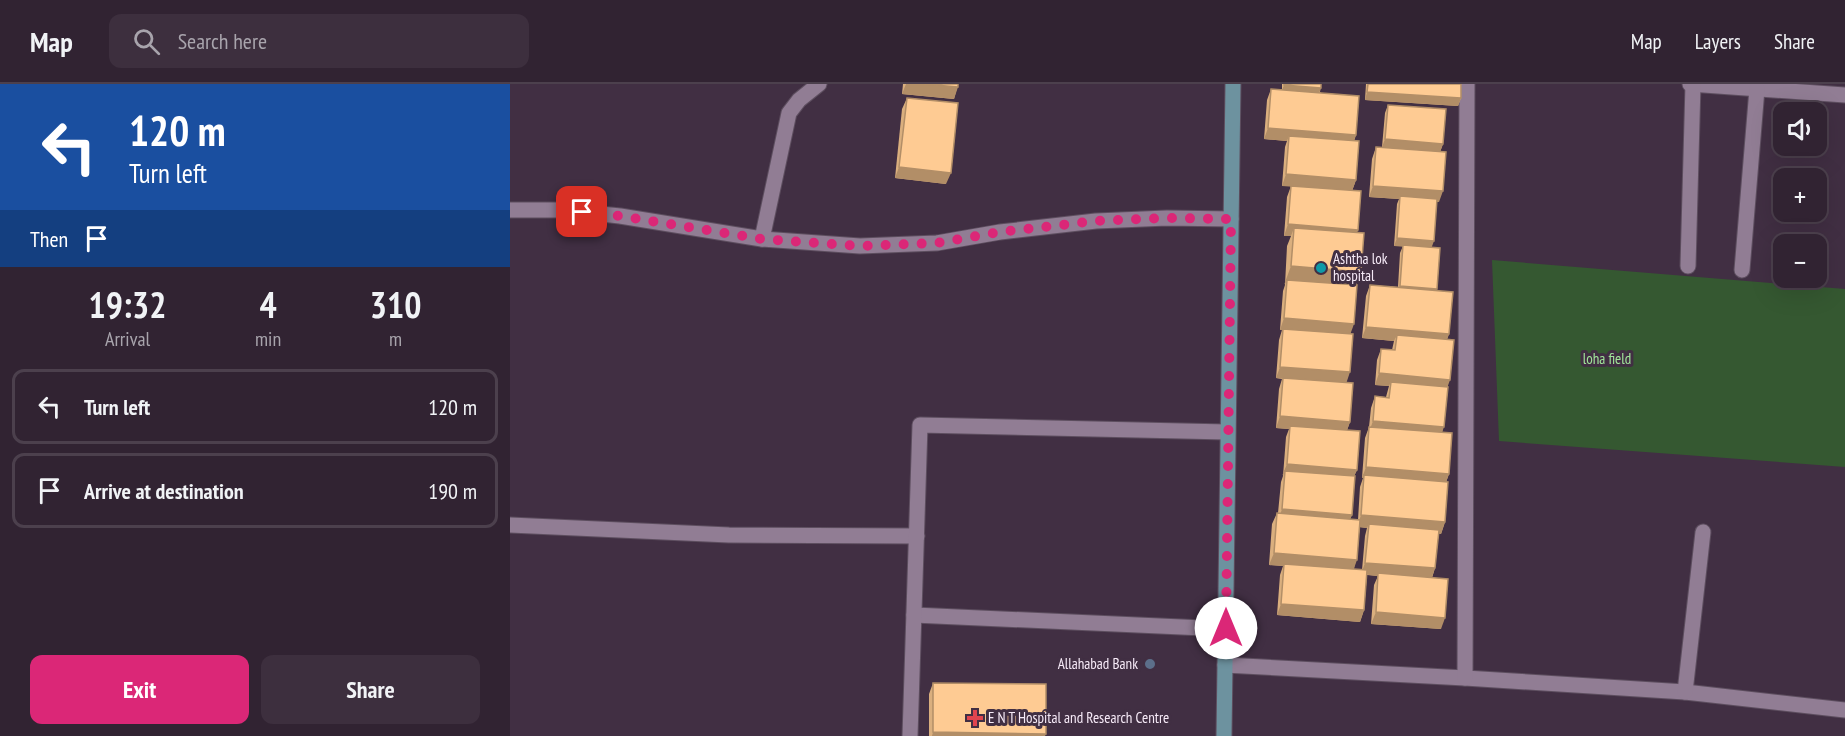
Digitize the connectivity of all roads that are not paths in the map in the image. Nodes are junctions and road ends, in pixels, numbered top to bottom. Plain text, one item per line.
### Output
1 (819, 84) edge
2 (1233, 84) edge
3 (1467, 84) edge
4 (1692, 84) edge
5 (1804, 88) edge
6 (1757, 89) junction
7 (1845, 95) edge
8 (510, 210) edge
9 (1231, 219) junction
10 (762, 239) junction
11 (1688, 266) dead end
12 (1742, 270) dead end
13 (1227, 432) junction
14 (510, 525) edge
15 (1703, 532) dead end
16 (917, 536) junction
17 (914, 615) junction
18 (1226, 628) junction
19 (1225, 665) junction
20 (1465, 678) junction
21 (1685, 692) junction
22 (1845, 710) edge
23 (910, 736) edge
24 (1224, 736) edge

1 - 10 street
2 - 9 street
3 - 20 street
4 - 6 street
4 - 11 street
5 - 6 street
5 - 7 street
6 - 12 street
8 - 10 street
9 - 10 street
9 - 13 street
13 - 16 street
13 - 18 street
14 - 16 street
15 - 21 street
16 - 17 street
17 - 18 street
17 - 23 street
18 - 19 street
19 - 20 street
19 - 24 street
20 - 21 street
21 - 22 street

